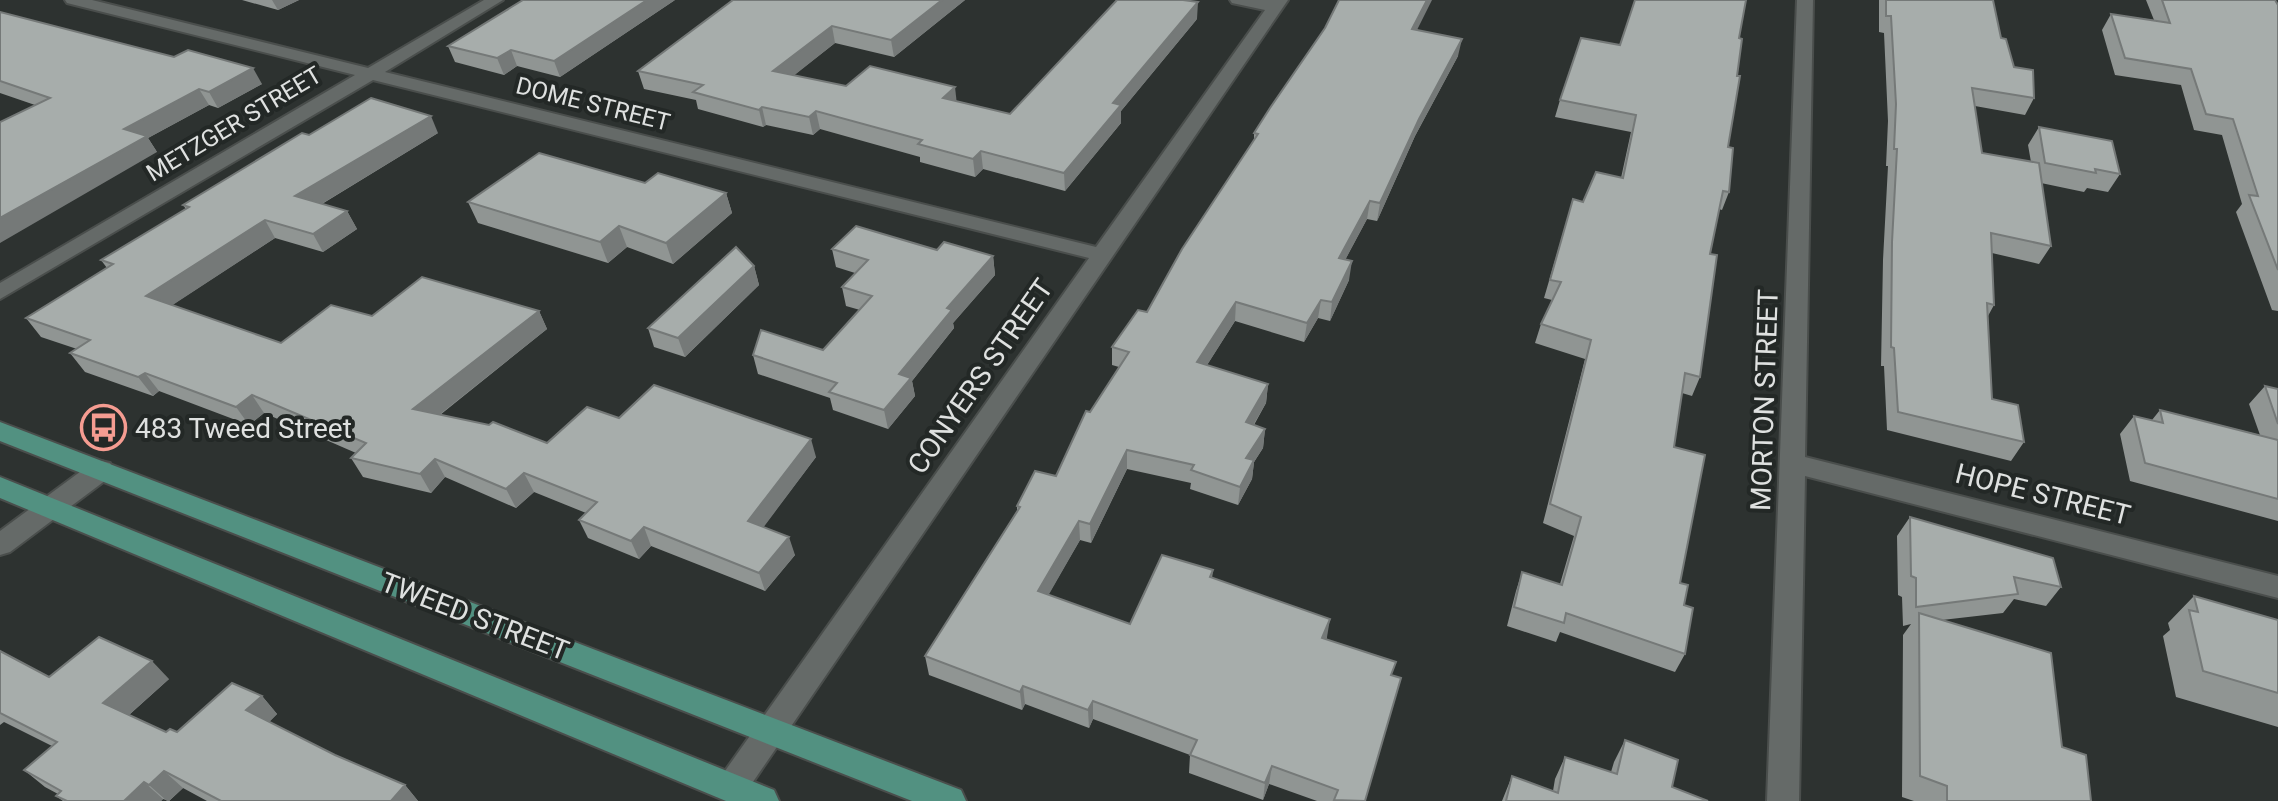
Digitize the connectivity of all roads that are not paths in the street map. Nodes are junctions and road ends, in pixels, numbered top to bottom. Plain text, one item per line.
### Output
1 (73, 0) edge
2 (495, 0) edge
3 (1238, 0) edge
4 (1805, 0) edge
5 (1277, 3) edge
6 (370, 74) junction
7 (1101, 255) junction
8 (0, 292) edge
9 (0, 431) edge
10 (1792, 463) junction
11 (101, 470) junction
12 (0, 487) edge
13 (50, 508) junction
14 (0, 545) edge
15 (2278, 587) edge
16 (769, 731) junction
17 (731, 788) junction
18 (763, 801) edge
19 (950, 801) edge
20 (1783, 801) edge

1 - 6 street, DOME STREET
2 - 6 street, METZGER STREET
3 - 5 street
4 - 10 street, MORTON STREET
5 - 7 street, CONYERS STREET
6 - 7 street, DOME STREET
6 - 8 street, METZGER STREET
7 - 16 street, CONYERS STREET
9 - 11 main road, TWEED STREET
10 - 15 street, HOPE STREET
10 - 20 street, MORTON STREET
11 - 13 street
11 - 16 main road, TWEED STREET
12 - 13 main road
13 - 14 street
13 - 17 main road
16 - 17 street, CONYERS STREET
16 - 19 main road, TWEED STREET
17 - 18 main road

